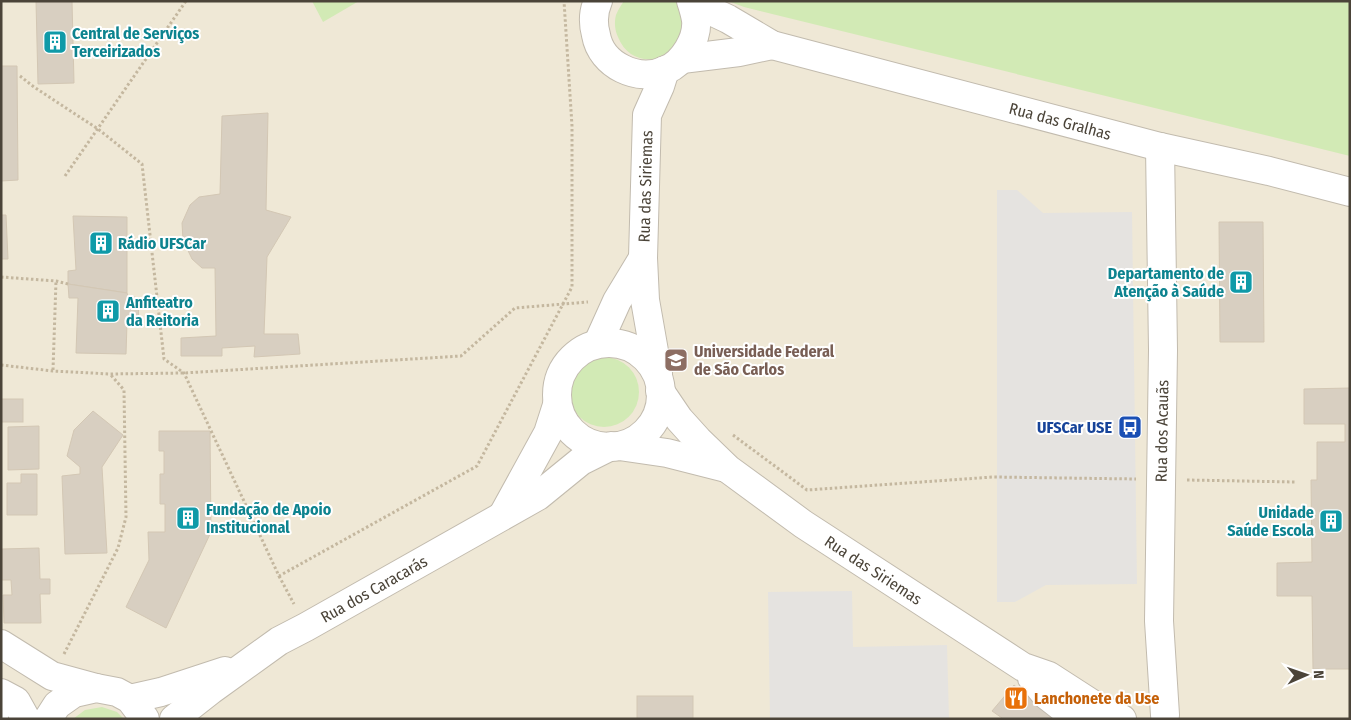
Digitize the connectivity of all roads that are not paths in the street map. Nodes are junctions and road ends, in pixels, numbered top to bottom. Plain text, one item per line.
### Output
1 (598, 1) edge
2 (692, 2) edge
3 (772, 45) junction
4 (674, 64) junction
5 (626, 71) junction
6 (647, 116) junction
7 (1160, 147) junction
8 (1350, 192) edge
9 (643, 258) junction
10 (598, 343) junction
11 (660, 387) junction
12 (557, 406) junction
13 (615, 446) junction
14 (728, 469) junction
15 (503, 515) junction
16 (1, 644) edge
17 (245, 665) junction
18 (1023, 667) junction
19 (96, 688) junction
20 (4, 702) edge
21 (137, 709) edge
22 (1166, 717) edge
23 (26, 719) edge
24 (48, 719) edge
25 (174, 719) edge
26 (1077, 719) edge
27 (1122, 719) edge

1 - 5 street
2 - 3 street
2 - 4 street
3 - 4 street
3 - 7 street, Rua das Gralhas
4 - 5 street
4 - 6 street
5 - 6 street
6 - 9 street, Rua das Siriemas
7 - 8 street, Rua das Gralhas
7 - 22 street, Rua dos Acauãs
9 - 10 street, Rua das Siriemas
9 - 11 street, Rua das Siriemas
10 - 11 street
10 - 12 street
11 - 13 street
11 - 14 street, Rua das Siriemas
12 - 13 street
12 - 15 street
13 - 14 street, Rua das Siriemas
13 - 15 street, Rua dos Caracarás
14 - 18 street, Rua das Siriemas
15 - 17 street, Rua dos Caracarás
16 - 19 street
17 - 21 street, Rua dos Caracarás
17 - 25 street, Rua dos Caracarás
18 - 26 street, Rua das Siriemas
18 - 27 street, Rua das Siriemas
19 - 21 street
19 - 24 street
20 - 23 street

